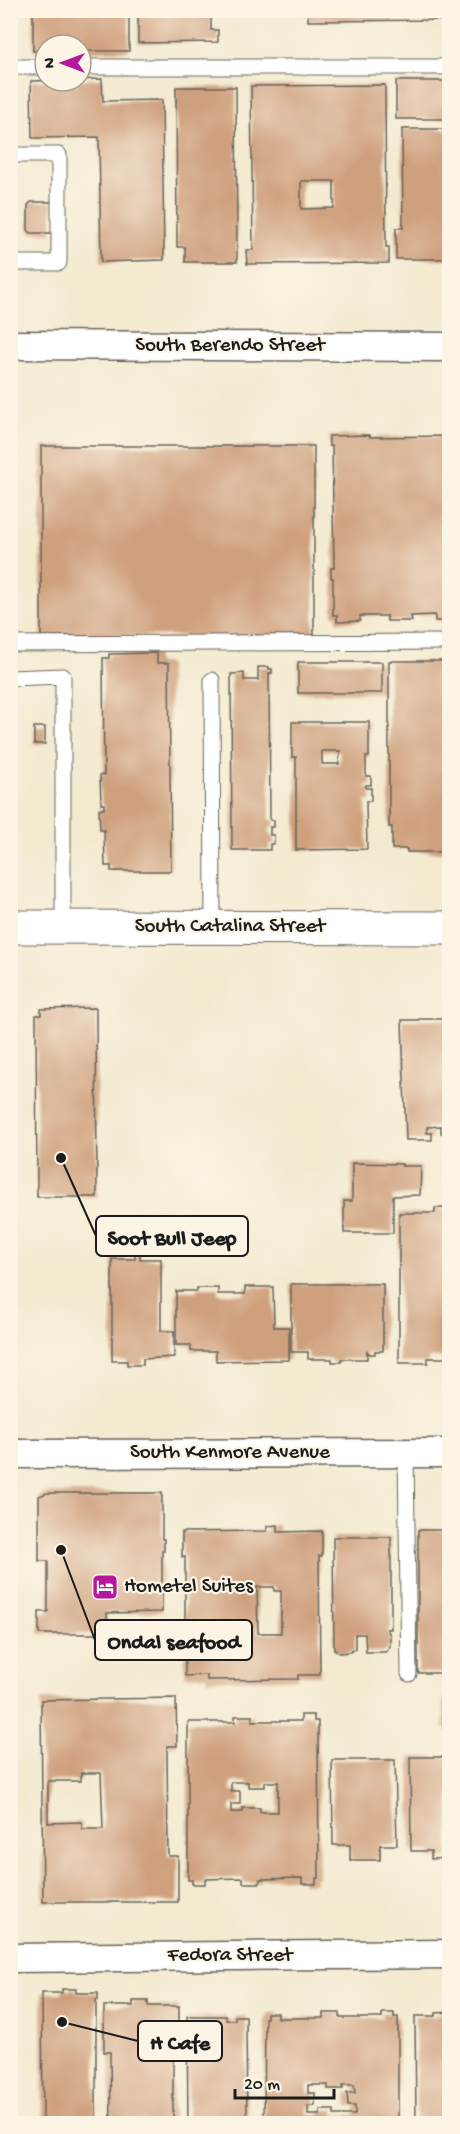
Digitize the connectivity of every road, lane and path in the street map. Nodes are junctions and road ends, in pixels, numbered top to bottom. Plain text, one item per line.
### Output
1 (10, 67) edge
2 (33, 67) edge
3 (93, 67) edge
4 (450, 67) edge
5 (10, 155) edge
6 (10, 263) edge
7 (10, 345) edge
8 (450, 347) edge
9 (450, 642) edge
10 (10, 644) edge
11 (10, 678) edge
12 (212, 680) dead end
13 (10, 927) edge
14 (63, 927) junction
15 (213, 927) junction
16 (450, 928) edge
17 (406, 1453) junction
18 (450, 1453) edge
19 (10, 1454) edge
20 (409, 1674) dead end
21 (450, 1954) edge
22 (10, 1958) edge

1 - 2 lane
3 - 4 lane
5 - 6 lane
7 - 8 street, South Berendo Street
9 - 10 lane
11 - 14 lane
12 - 15 lane
13 - 14 street, South Catalina Street
14 - 15 street, South Catalina Street
15 - 16 street, South Catalina Street
17 - 18 street, South Kenmore Avenue
17 - 19 street, South Kenmore Avenue
17 - 20 lane
21 - 22 street, Fedora Street

